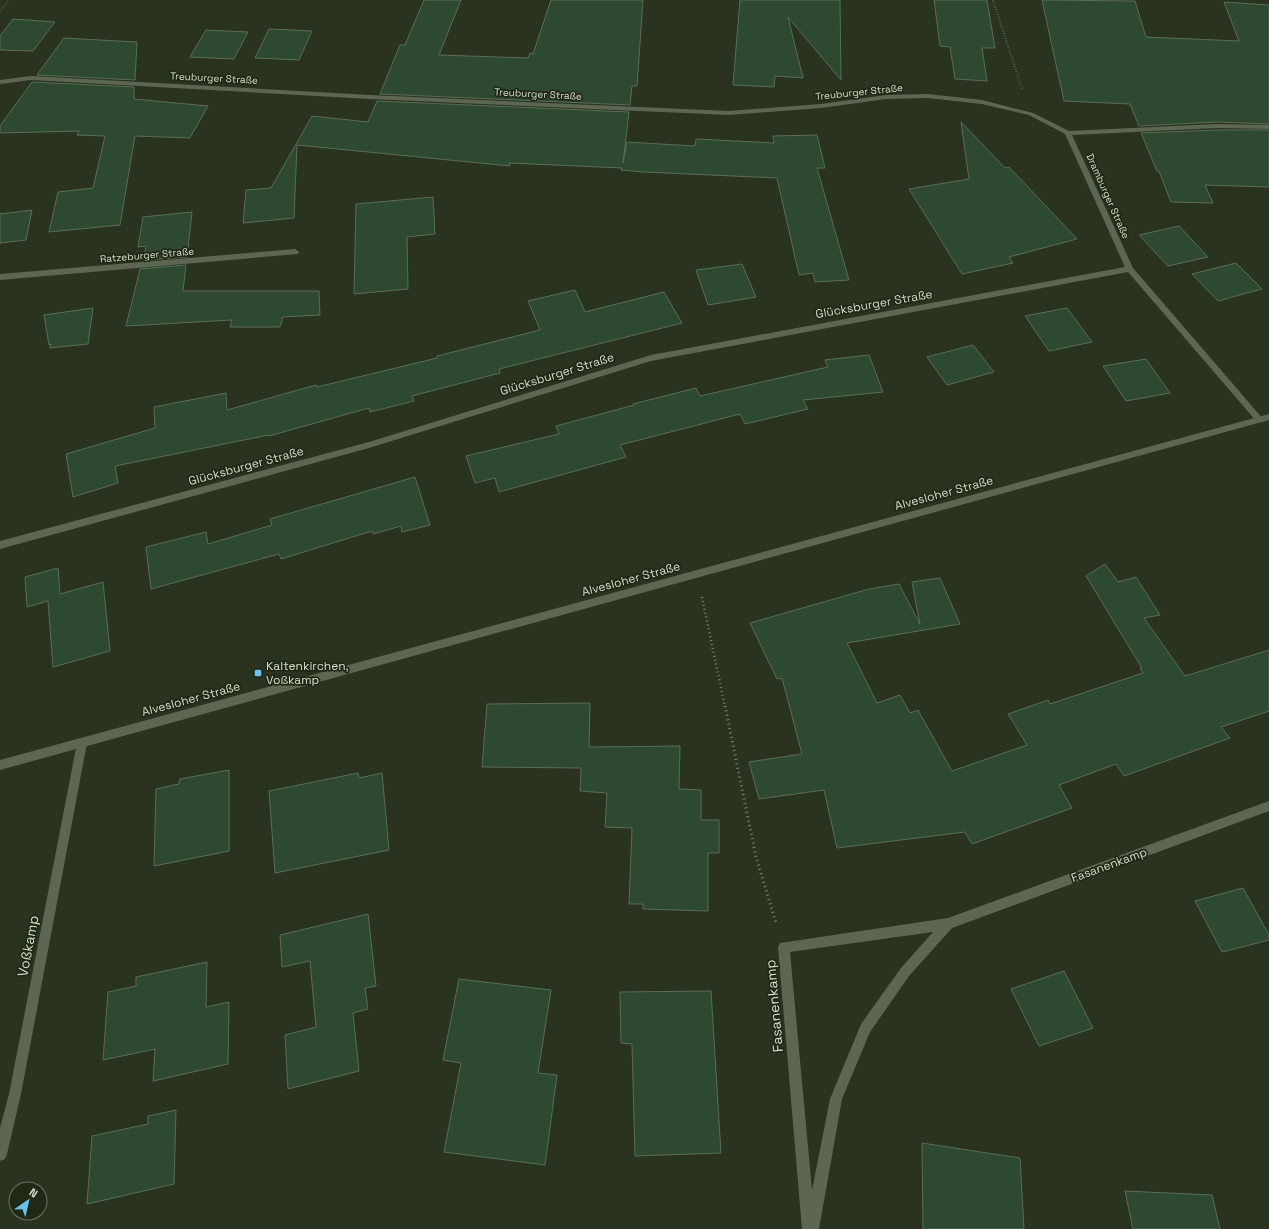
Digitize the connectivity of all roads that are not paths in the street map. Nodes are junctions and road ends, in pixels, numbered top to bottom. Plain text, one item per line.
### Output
1 (0, 82) edge
2 (1269, 127) edge
3 (1068, 133) junction
4 (296, 252) dead end
5 (1130, 269) junction
6 (0, 277) edge
7 (1265, 419) edge
8 (0, 545) edge
9 (82, 743) junction
10 (0, 765) edge
11 (1269, 806) edge
12 (948, 924) junction
13 (0, 1154) edge
14 (809, 1229) edge
15 (812, 1229) edge

1 - 3 street, Treuburger Straße
2 - 3 street
3 - 5 street, Dramburger Straße
4 - 6 street, Ratzeburger Straße
5 - 7 street, Dramburger Straße
5 - 8 street, Glücksburger Straße
7 - 9 street, Alvesloher Straße
9 - 10 street, Alvesloher Straße
9 - 13 street, Voßkamp
11 - 12 street, Fasanenkamp
12 - 14 street, Fasanenkamp
12 - 15 street, Fasanenkamp

